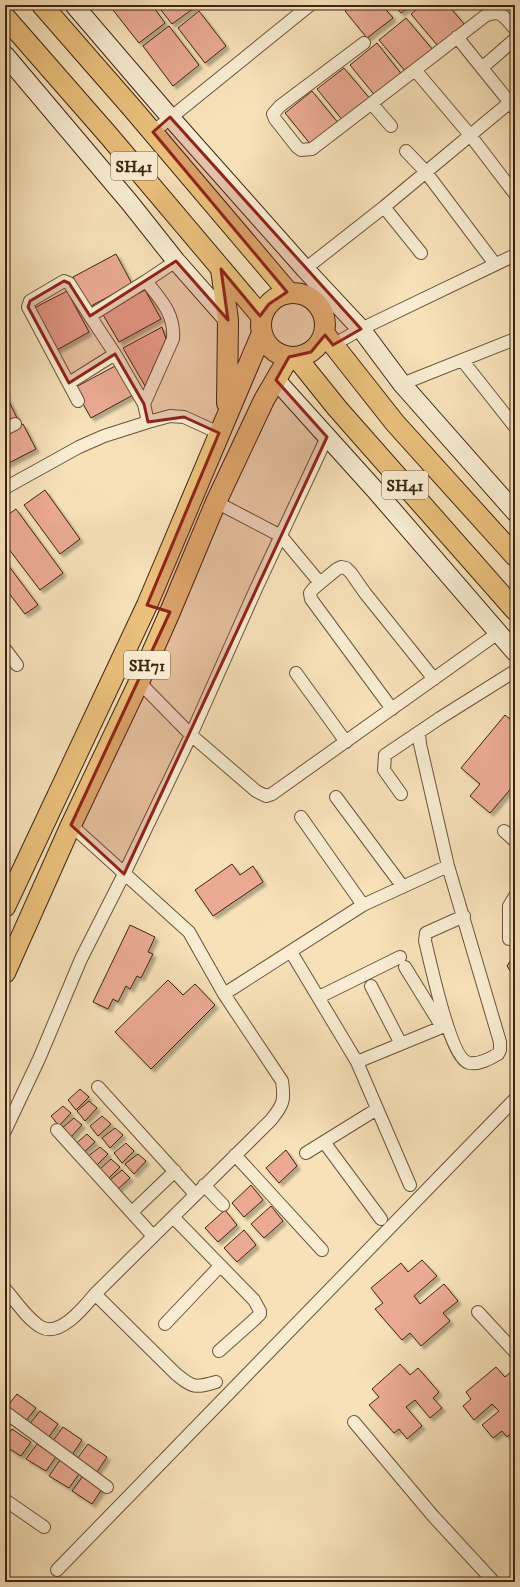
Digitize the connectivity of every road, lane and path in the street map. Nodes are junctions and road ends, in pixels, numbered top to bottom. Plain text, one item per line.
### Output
1 (42, 5) edge
2 (74, 5) edge
3 (302, 7) edge
4 (5, 17) edge
5 (515, 29) edge
6 (457, 37) junction
7 (515, 39) edge
8 (364, 43) dead end
9 (5, 55) edge
10 (483, 67) junction
11 (415, 70) junction
12 (513, 103) edge
13 (372, 104) junction
14 (170, 117) junction
15 (390, 126) dead end
16 (152, 132) junction
17 (470, 135) junction
18 (406, 151) dead end
19 (425, 171) junction
20 (515, 194) edge
21 (384, 207) junction
22 (421, 253) dead end
23 (515, 255) edge
24 (176, 261) junction
25 (495, 264) junction
26 (221, 269) junction
27 (305, 269) junction
28 (146, 281) junction
29 (290, 293) junction
30 (90, 316) junction
31 (228, 320) junction
32 (262, 325) junction
33 (361, 329) junction
34 (329, 339) junction
35 (515, 339) edge
36 (115, 354) junction
37 (293, 357) junction
38 (462, 360) junction
39 (276, 380) junction
40 (68, 383) junction
41 (402, 384) junction
42 (78, 401) dead end
43 (144, 404) junction
44 (227, 415) junction
45 (148, 422) junction
46 (515, 428) edge
47 (219, 433) junction
48 (328, 437) junction
49 (5, 488) edge
50 (216, 502) junction
51 (515, 512) edge
52 (281, 536) junction
53 (515, 556) edge
54 (320, 583) junction
55 (147, 604) junction
56 (515, 610) edge
57 (170, 612) junction
58 (498, 633) junction
59 (5, 649) edge
60 (515, 652) edge
61 (17, 665) dead end
62 (515, 671) edge
63 (296, 673) dead end
64 (434, 679) junction
65 (139, 682) junction
66 (392, 709) junction
67 (419, 733) junction
68 (191, 735) junction
69 (346, 742) junction
70 (400, 794) dead end
71 (336, 797) dead end
72 (302, 817) dead end
73 (71, 825) junction
74 (504, 832) dead end
75 (515, 841) edge
76 (448, 866) junction
77 (124, 874) junction
78 (403, 887) junction
79 (515, 896) edge
80 (363, 905) junction
81 (5, 907) edge
82 (464, 916) junction
83 (509, 939) dead end
84 (291, 952) junction
85 (5, 973) edge
86 (371, 986) dead end
87 (224, 994) junction
88 (319, 997) junction
89 (444, 1026) junction
90 (402, 1044) junction
91 (357, 1062) junction
92 (98, 1087) dead end
93 (515, 1099) edge
94 (377, 1109) junction
95 (57, 1130) dead end
96 (5, 1131) edge
97 (324, 1142) junction
98 (306, 1154) dead end
99 (235, 1155) junction
100 (174, 1171) junction
101 (204, 1185) junction
102 (410, 1185) dead end
103 (195, 1194) junction
104 (223, 1205) dead end
105 (132, 1212) junction
106 (172, 1217) junction
107 (381, 1219) dead end
108 (153, 1236) junction
109 (322, 1250) dead end
110 (220, 1266) junction
111 (5, 1289) edge
112 (95, 1294) junction
113 (478, 1312) dead end
114 (165, 1324) dead end
115 (219, 1351) dead end
116 (515, 1352) edge
117 (216, 1382) dead end
118 (5, 1412) edge
119 (354, 1422) dead end
120 (107, 1487) dead end
121 (5, 1500) edge
122 (44, 1527) dead end
123 (57, 1570) dead end
124 (494, 1582) edge

1 - 16 main road, SH41
2 - 14 street
3 - 14 street
4 - 26 main road, SH41
5 - 6 street
6 - 10 street
6 - 11 street
7 - 10 street
8 - 13 street
9 - 24 street
10 - 12 street
11 - 13 street
11 - 17 street
12 - 17 street
13 - 15 street
14 - 16 street
14 - 27 street
16 - 29 main road, SH41
17 - 19 street
17 - 20 street
18 - 19 street
19 - 21 street
19 - 25 street
21 - 22 street
21 - 27 street
23 - 25 street
24 - 28 street
24 - 31 street
25 - 33 street
26 - 31 main road
26 - 32 main road, SH41
27 - 33 street
28 - 30 street
28 - 43 street
29 - 32 main road
29 - 34 main road
30 - 36 street
30 - 40 street
31 - 44 main road
32 - 37 main road, SH41
32 - 44 main road, SH71
33 - 34 street
33 - 41 street
34 - 37 main road
34 - 53 main road, SH41
35 - 38 street
36 - 40 street
36 - 43 street
37 - 39 main road, SH71
37 - 56 main road, SH41
38 - 41 street
38 - 46 street
39 - 48 street
39 - 50 main road, SH71
40 - 42 street
41 - 51 street
43 - 45 street
44 - 47 main road, SH71
45 - 47 street
45 - 49 street
47 - 55 main road, SH71
48 - 52 street
48 - 58 street
50 - 52 street
50 - 57 main road, SH71
52 - 54 street
52 - 68 street
54 - 64 street
54 - 66 street
55 - 57 main road
55 - 81 main road, SH71
57 - 65 main road, SH71
58 - 60 street
58 - 64 street
59 - 61 street
62 - 67 street
63 - 69 street
64 - 66 street
65 - 68 street
65 - 73 main road, SH71
66 - 69 street
67 - 70 street
67 - 76 street
68 - 69 street
68 - 77 street
71 - 78 street
72 - 80 street
73 - 77 street
73 - 85 main road, SH71
74 - 75 street
76 - 78 street
76 - 82 street
77 - 87 street
77 - 96 street
78 - 80 street
79 - 83 street
80 - 84 street
82 - 89 street
82 - 89 street
84 - 87 street
84 - 88 street
86 - 90 street
87 - 99 street
88 - 89 street
88 - 91 street
89 - 90 street
90 - 91 street
91 - 94 street
92 - 100 street
93 - 123 street
94 - 97 street
94 - 102 street
95 - 105 street
97 - 98 street
97 - 107 street
99 - 101 street
99 - 109 street
100 - 103 street
100 - 105 street
101 - 103 street
101 - 104 street
103 - 106 street
105 - 108 street
106 - 108 street
106 - 110 street
108 - 112 street
110 - 114 street
110 - 115 street
111 - 112 street
112 - 117 street
113 - 116 street
118 - 120 street
119 - 124 street
121 - 122 street

